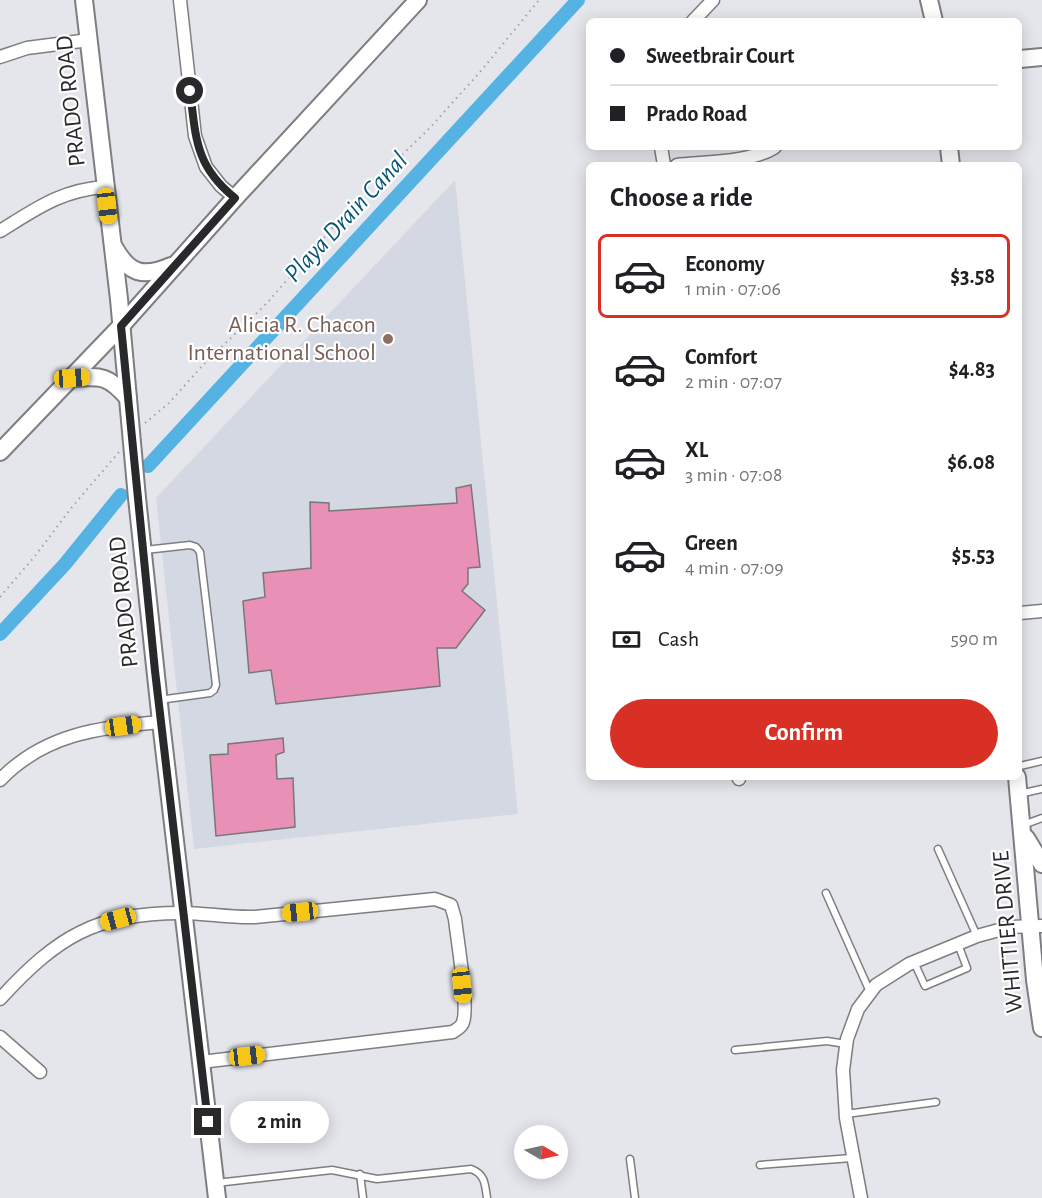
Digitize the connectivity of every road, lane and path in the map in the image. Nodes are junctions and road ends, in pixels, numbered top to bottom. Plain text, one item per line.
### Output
1 (84, 0) edge
2 (180, 0) edge
3 (418, 0) edge
4 (539, 0) edge
5 (713, 0) edge
6 (929, 0) edge
7 (696, 18) edge
8 (933, 18) edge
9 (89, 40) junction
10 (0, 57) edge
11 (1042, 57) edge
12 (1022, 59) edge
13 (771, 150) edge
14 (705, 162) edge
15 (105, 187) junction
16 (235, 198) junction
17 (0, 231) edge
18 (112, 243) junction
19 (175, 264) junction
20 (121, 326) junction
21 (72, 378) junction
22 (128, 398) junction
23 (143, 424) dead end
24 (0, 453) edge
25 (126, 455) junction
26 (142, 550) junction
27 (0, 597) edge
28 (1042, 611) edge
29 (1022, 613) edge
30 (159, 700) junction
31 (161, 722) junction
32 (1042, 761) edge
33 (1022, 766) edge
34 (0, 780) edge
35 (1017, 780) edge
36 (1042, 789) edge
37 (1019, 794) junction
38 (1042, 818) edge
39 (1023, 829) junction
40 (938, 849) dead end
41 (1040, 857) edge
42 (826, 893) dead end
43 (183, 913) junction
44 (1037, 926) edge
45 (977, 936) junction
46 (958, 943) junction
47 (914, 962) junction
48 (870, 993) junction
49 (0, 999) edge
50 (1042, 1028) edge
51 (0, 1037) edge
52 (846, 1044) junction
53 (735, 1050) dead end
54 (201, 1062) junction
55 (40, 1072) dead end
56 (936, 1102) dead end
57 (846, 1114) junction
58 (852, 1158) junction
59 (630, 1159) dead end
60 (760, 1165) dead end
61 (360, 1174) junction
62 (216, 1190) edge
63 (363, 1198) edge
64 (487, 1198) edge
65 (635, 1198) edge
66 (861, 1198) edge

1 - 9 street, PRADO ROAD
2 - 16 street
3 - 16 street
4 - 23 path
5 - 7 street
6 - 8 street
9 - 10 street
9 - 15 street, PRADO ROAD
11 - 12 street
13 - 14 street
15 - 17 street
15 - 18 street, PRADO ROAD
16 - 19 street
18 - 19 street
18 - 20 street, PRADO ROAD
19 - 20 street
20 - 21 street
20 - 22 street, PRADO ROAD
21 - 22 street
21 - 24 street
22 - 25 street, PRADO ROAD
25 - 26 street, PRADO ROAD
25 - 27 path
26 - 30 street, PRADO ROAD
26 - 30 lane
28 - 29 street
30 - 31 street, PRADO ROAD
31 - 34 street
31 - 43 street, PRADO ROAD
32 - 33 lane
35 - 37 street, WHITTIER DRIVE
36 - 37 lane
37 - 39 street, WHITTIER DRIVE
38 - 39 lane
39 - 41 street, WHITTIER DRIVE
39 - 44 street, WHITTIER DRIVE
40 - 45 lane
42 - 48 lane
43 - 49 street
43 - 54 street, PRADO ROAD
43 - 54 street
44 - 45 street
44 - 50 street, WHITTIER DRIVE
45 - 46 street
46 - 47 street
46 - 47 lane
47 - 48 street
48 - 52 street
51 - 55 street
52 - 53 lane
52 - 57 street
54 - 62 street, PRADO ROAD
56 - 57 lane
57 - 58 street
58 - 60 lane
58 - 66 street
59 - 65 lane
61 - 62 lane
61 - 63 lane
61 - 64 lane

